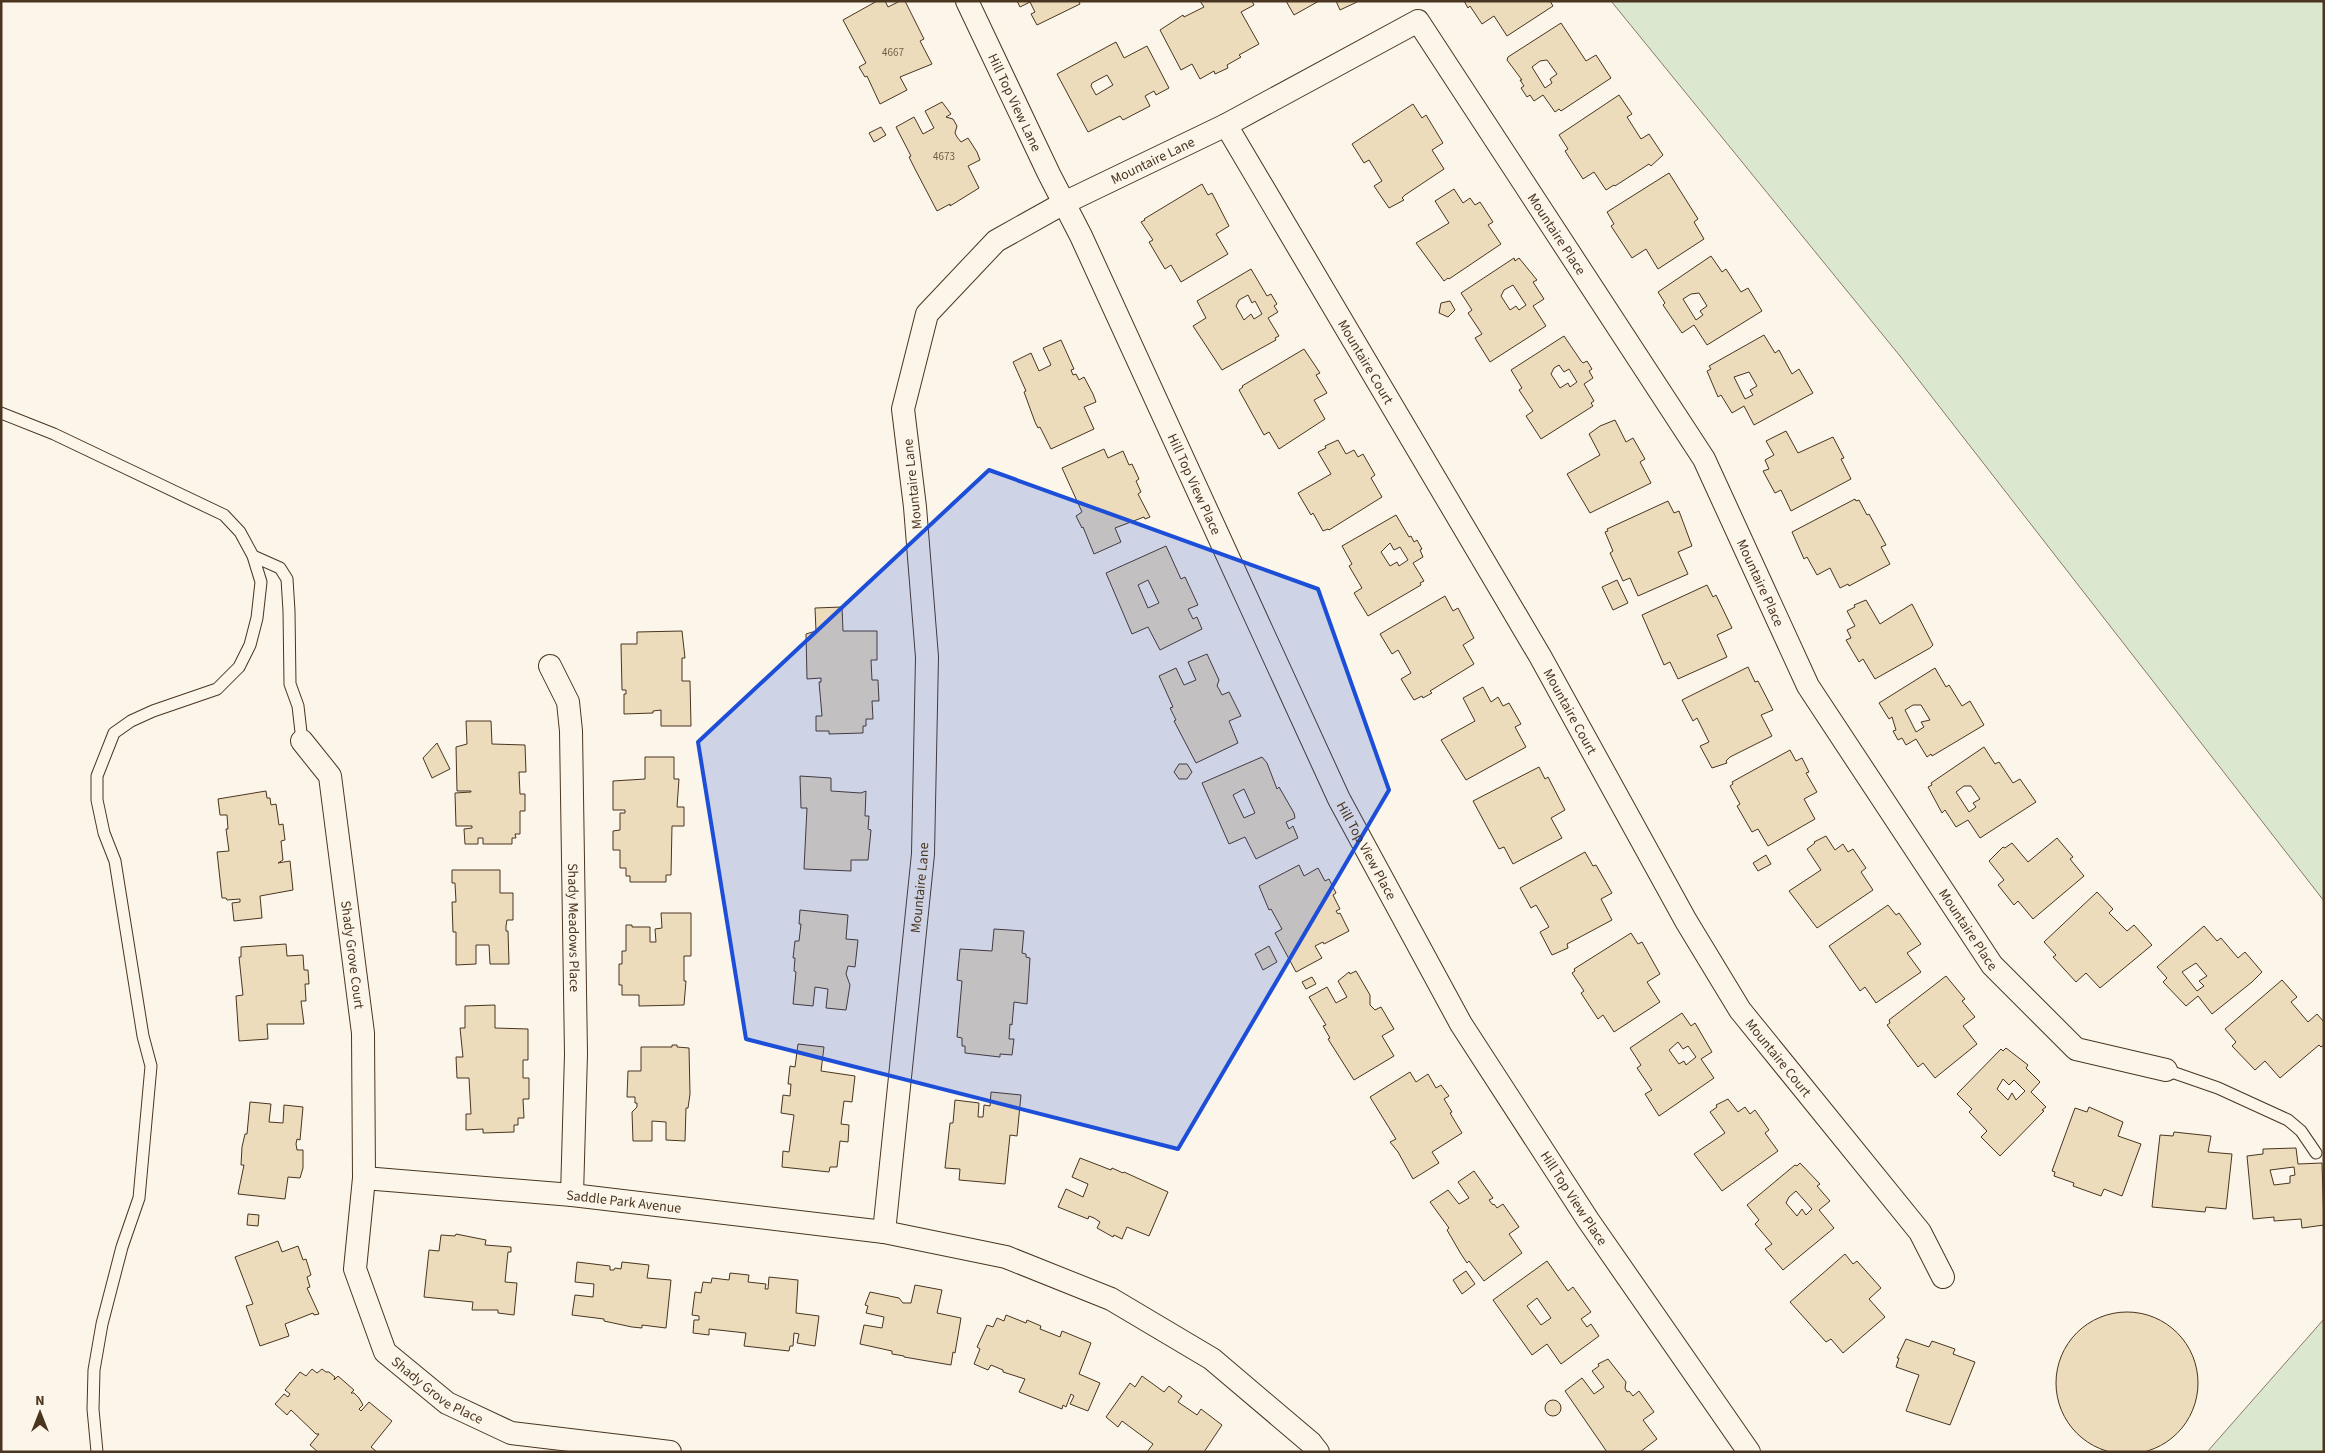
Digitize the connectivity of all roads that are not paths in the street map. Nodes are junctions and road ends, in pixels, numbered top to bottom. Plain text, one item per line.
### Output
1 (967, 1) edge
2 (1418, 21) joint
3 (1226, 125) junction
4 (1064, 203) junction
5 (1, 413) edge
6 (253, 556) junction
7 (550, 666) dead end
8 (302, 741) joint
9 (2166, 1070) joint
10 (2316, 1153) dead end
11 (364, 1178) junction
12 (572, 1195) junction
13 (884, 1232) junction
14 (1943, 1277) dead end
15 (97, 1452) edge
16 (670, 1452) edge
17 (1318, 1452) edge
18 (1750, 1452) edge

1 - 4 street, Hill Top View Lane
2 - 3 street, Mountaire Lane
2 - 9 street, Mountaire Place
3 - 4 street, Mountaire Lane
3 - 14 street, Mountaire Court
4 - 13 street, Mountaire Lane
4 - 18 street, Hill Top View Place
5 - 6 lane
6 - 8 lane
6 - 15 lane
7 - 12 street, Shady Meadows Place
8 - 11 street, Shady Grove Court
9 - 10 lane
11 - 12 street, Saddle Park Avenue
11 - 16 street, Shady Grove Place
12 - 13 street, Saddle Park Avenue
13 - 17 street, Saddle Park Avenue

